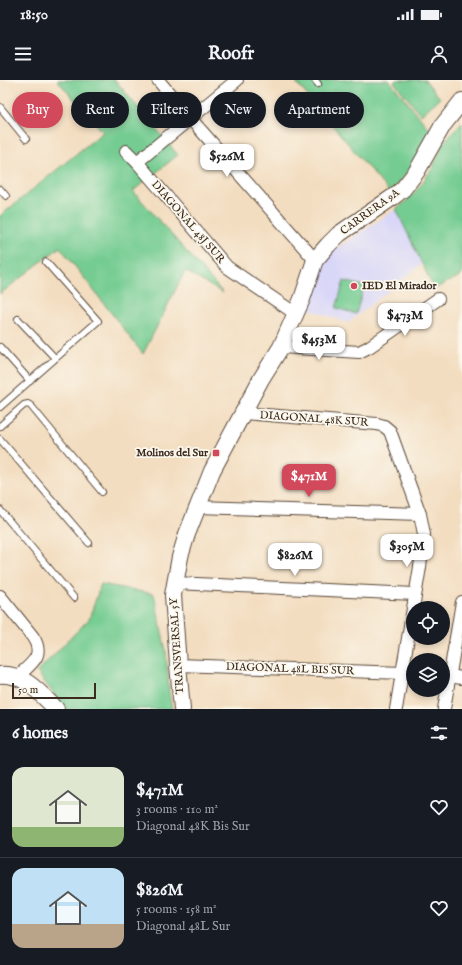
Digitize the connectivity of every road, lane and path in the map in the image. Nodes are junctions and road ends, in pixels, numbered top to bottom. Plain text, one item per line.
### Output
1 (158, 80) edge
2 (237, 80) edge
3 (168, 92) edge
4 (462, 101) edge
5 (0, 107) edge
6 (202, 108) edge
7 (178, 128) edge
8 (199, 128) edge
9 (26, 139) dead end
10 (126, 151) dead end
11 (137, 162) junction
12 (0, 189) edge
13 (6, 196) dead end
14 (315, 260) junction
15 (46, 262) dead end
16 (438, 299) dead end
17 (296, 314) junction
18 (18, 319) dead end
19 (0, 347) edge
20 (281, 347) junction
21 (55, 358) junction
22 (30, 381) junction
23 (0, 407) edge
24 (244, 413) junction
25 (0, 426) edge
26 (0, 439) edge
27 (102, 492) dead end
28 (197, 506) junction
29 (0, 510) edge
30 (420, 514) junction
31 (88, 543) dead end
32 (175, 583) junction
33 (414, 594) junction
34 (0, 596) edge
35 (74, 598) dead end
36 (462, 603) edge
37 (178, 665) junction
38 (450, 670) edge
39 (402, 673) junction
40 (0, 675) edge
41 (18, 676) junction
42 (450, 676) edge
43 (462, 678) edge
44 (446, 697) edge
45 (56, 709) edge
46 (182, 709) edge
47 (396, 709) edge
48 (444, 709) edge

1 - 3 street
2 - 6 street
4 - 14 street, CARRERA 9A
5 - 9 lane
7 - 11 street
8 - 14 street
10 - 11 street, DIAGONAL 48J SUR
11 - 17 street, DIAGONAL 48J SUR
12 - 13 lane
14 - 17 street, TRANSVERSAL 5Y
15 - 21 lane
16 - 20 street
17 - 20 street, TRANSVERSAL 5Y
18 - 21 lane
19 - 22 lane
20 - 24 street, TRANSVERSAL 5Y
21 - 22 lane
22 - 23 lane
24 - 28 street, TRANSVERSAL 5Y
24 - 30 street, DIAGONAL 48K SUR
25 - 27 lane
26 - 31 lane
28 - 30 street
28 - 32 street, TRANSVERSAL 5Y
29 - 35 lane
30 - 33 street
32 - 33 street
32 - 37 street, TRANSVERSAL 5Y
33 - 39 street
34 - 41 street
36 - 38 street
37 - 39 street, DIAGONAL 48L BIS SUR
37 - 46 street, TRANSVERSAL 5Y
39 - 47 street
40 - 41 street
41 - 45 street
42 - 43 street
44 - 48 street

